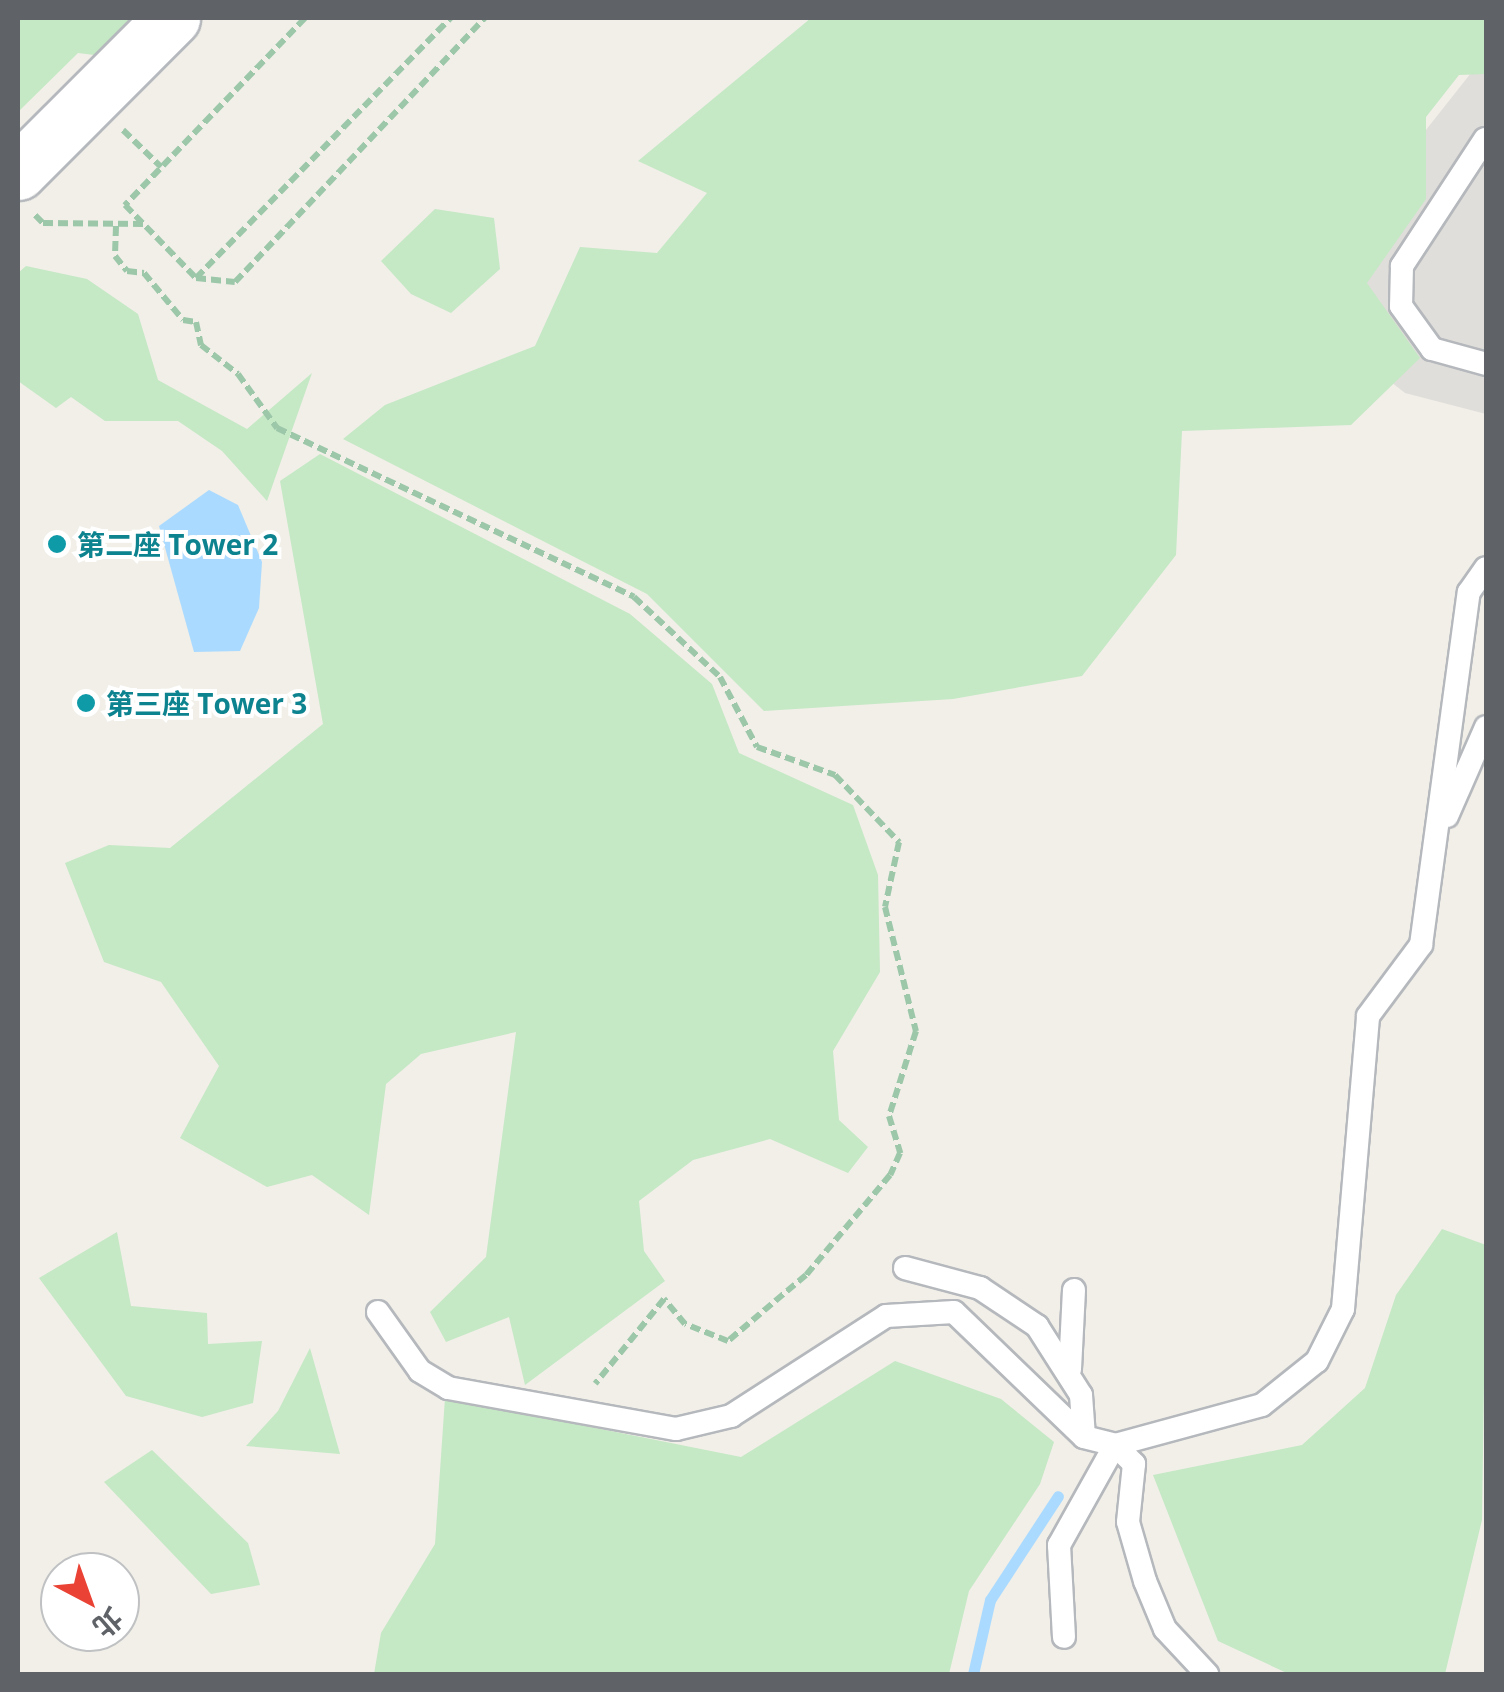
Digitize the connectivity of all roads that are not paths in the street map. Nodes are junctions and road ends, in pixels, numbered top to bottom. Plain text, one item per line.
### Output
1 (172, 18) edge
2 (1484, 139) edge
3 (18, 172) edge
4 (1486, 364) edge
5 (1486, 568) edge
6 (1486, 728) edge
7 (1433, 846) junction
8 (905, 1268) dead end
9 (1074, 1290) dead end
10 (378, 1312) dead end
11 (1070, 1372) junction
12 (1084, 1437) junction
13 (1115, 1445) junction
14 (1064, 1637) dead end
15 (1207, 1674) edge

1 - 3 street
2 - 4 lane
5 - 7 lane
6 - 7 lane
7 - 13 lane
8 - 11 lane
9 - 11 lane
10 - 12 lane
11 - 12 lane
12 - 13 lane
13 - 14 lane
13 - 15 lane

